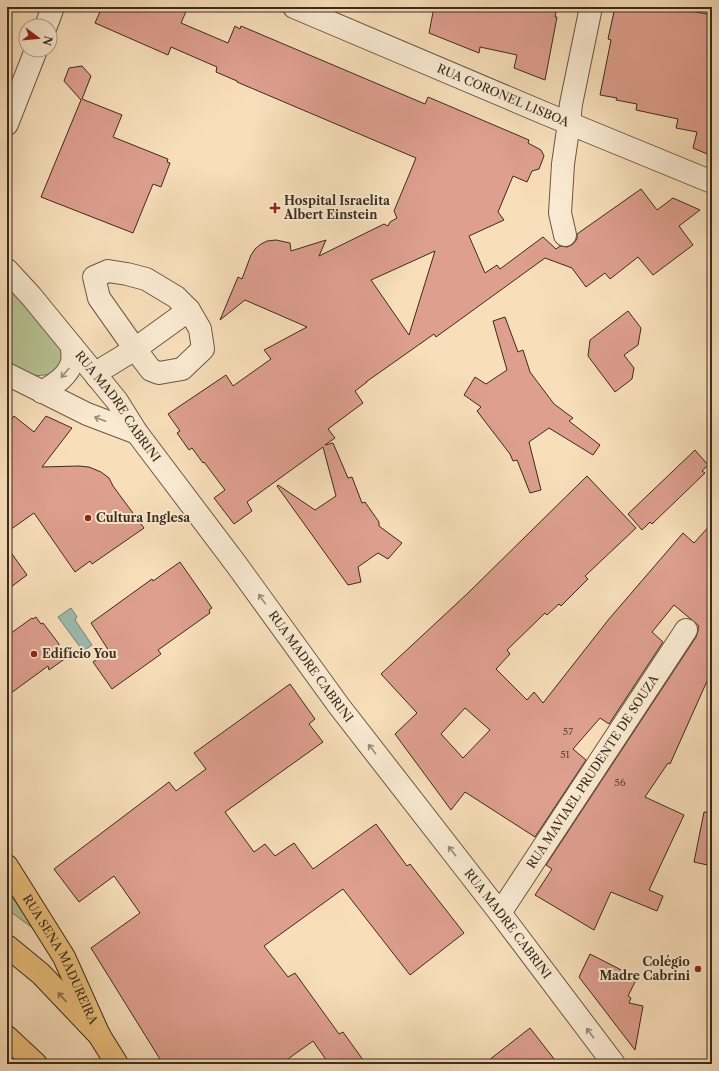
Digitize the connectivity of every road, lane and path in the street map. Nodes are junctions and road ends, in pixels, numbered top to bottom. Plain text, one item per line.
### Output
1 (53, 7) edge
2 (294, 7) edge
3 (590, 7) edge
4 (49, 18) edge
5 (33, 58) edge
6 (569, 123) junction
7 (7, 124) edge
8 (712, 182) edge
9 (565, 235) dead end
10 (7, 270) edge
11 (189, 310) junction
12 (72, 346) junction
13 (135, 349) junction
14 (7, 374) edge
15 (98, 377) junction
16 (42, 392) junction
17 (137, 433) junction
18 (686, 630) dead end
19 (7, 866) edge
20 (500, 913) junction
21 (7, 946) edge
22 (99, 1035) junction
23 (7, 1037) edge
24 (36, 1064) edge
25 (117, 1064) edge
26 (614, 1064) edge

1 - 4 street
2 - 6 street, RUA CORONEL LISBOA
3 - 6 street
5 - 7 street
6 - 8 street, RUA CORONEL LISBOA
6 - 9 street
10 - 12 street, RUA MADRE CABRINI
11 - 13 street
11 - 13 street
11 - 13 street
12 - 15 street, RUA MADRE CABRINI
12 -> 16 street
13 - 15 street
14 - 16 street
15 - 17 street, RUA MADRE CABRINI
17 -> 16 street
20 -> 17 street, RUA MADRE CABRINI
18 - 20 street, RUA MAVIAEL PRUDENTE DE SOUZA
19 - 22 main road, RUA SENA MADUREIRA
26 -> 20 street, RUA MADRE CABRINI
22 -> 21 main road
22 - 25 main road
23 - 24 main road

